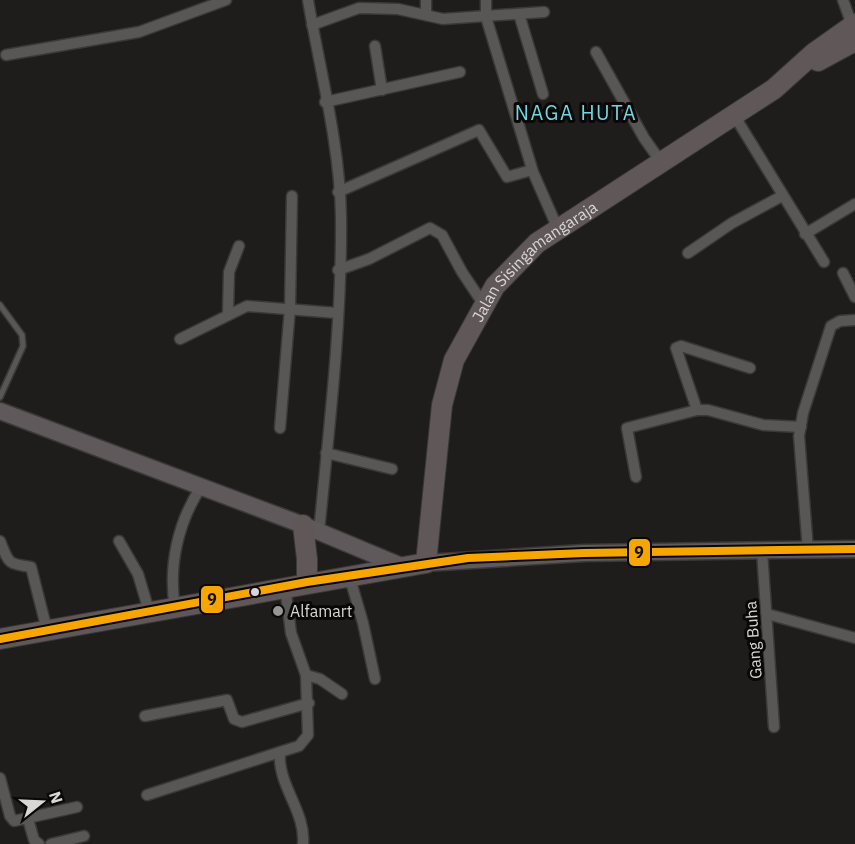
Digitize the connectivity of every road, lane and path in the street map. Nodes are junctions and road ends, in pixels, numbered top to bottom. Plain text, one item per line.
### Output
1 (226, 0) edge
2 (308, 0) edge
3 (426, 0) edge
4 (486, 0) edge
5 (843, 0) edge
6 (543, 12) dead end
7 (519, 14) junction
8 (426, 15) junction
9 (486, 17) junction
10 (312, 25) junction
11 (854, 30) edge
12 (375, 46) dead end
13 (596, 52) dead end
14 (6, 55) dead end
15 (460, 72) dead end
16 (382, 90) junction
17 (543, 94) dead end
18 (325, 102) junction
19 (734, 116) junction
20 (661, 162) junction
21 (532, 170) junction
22 (338, 192) junction
23 (291, 196) dead end
24 (782, 196) junction
25 (855, 204) edge
26 (558, 229) junction
27 (805, 234) junction
28 (238, 246) dead end
29 (688, 253) dead end
30 (824, 262) dead end
31 (338, 270) junction
32 (843, 273) dead end
33 (855, 297) edge
34 (0, 304) edge
35 (484, 305) junction
36 (290, 308) junction
37 (337, 313) junction
38 (228, 314) junction
39 (855, 320) edge
40 (180, 339) dead end
41 (750, 368) dead end
42 (0, 397) edge
43 (697, 410) junction
44 (0, 411) edge
45 (280, 428) dead end
46 (801, 428) junction
47 (326, 453) junction
48 (393, 469) dead end
49 (636, 477) dead end
50 (201, 487) junction
51 (311, 528) junction
52 (0, 541) edge
53 (119, 541) dead end
54 (855, 549) edge
55 (762, 550) junction
56 (808, 550) junction
57 (426, 563) junction
58 (401, 566) junction
59 (349, 575) junction
60 (307, 582) junction
61 (285, 586) junction
62 (176, 608) junction
63 (149, 611) junction
64 (767, 615) junction
65 (47, 630) junction
66 (855, 638) edge
67 (0, 639) edge
68 (306, 675) junction
69 (375, 680) dead end
70 (342, 694) dead end
71 (309, 703) junction
72 (145, 716) dead end
73 (774, 727) dead end
74 (280, 752) junction
75 (0, 778) edge
76 (147, 795) dead end
77 (77, 807) dead end
78 (28, 819) junction
79 (84, 836) dead end
80 (39, 844) edge
81 (51, 844) edge
82 (303, 844) edge

1 - 14 street
2 - 10 street
3 - 8 street
4 - 9 street
5 - 11 street
6 - 7 street
7 - 9 street
7 - 17 street
8 - 9 street
8 - 10 street
9 - 21 street
10 - 18 street
11 - 19 highway, Jalan Sisingamangaraja
12 - 16 street
13 - 20 street
15 - 16 street
16 - 18 street
18 - 22 street
19 - 20 highway, Jalan Sisingamangaraja
19 - 24 street
20 - 26 highway, Jalan Sisingamangaraja
21 - 22 street
21 - 26 street
22 - 31 street
23 - 36 street
24 - 27 street
24 - 29 street
25 - 27 street
26 - 35 highway, Jalan Sisingamangaraja
27 - 30 street
28 - 38 street
31 - 35 street
31 - 37 street
32 - 33 street
34 - 42 lane
35 - 57 highway, Jalan Sisingamangaraja
36 - 37 street
36 - 38 street
36 - 45 street
37 - 47 street
38 - 40 street
39 - 46 street
41 - 43 street
43 - 46 street
43 - 49 street
44 - 50 main road
46 - 56 street
47 - 48 street
47 - 51 street
50 - 51 main road
50 - 62 street
51 - 58 main road
51 - 60 highway
52 - 65 street
53 - 63 street
54 - 56 main road
55 - 56 main road
55 - 57 main road
55 - 64 street, Gang Buha
57 - 58 highway
58 - 59 highway
59 - 60 highway
59 - 69 street
60 - 61 highway
61 - 62 highway
61 - 68 street
62 - 63 highway
63 - 65 highway
64 - 66 street
64 - 73 street, Gang Buha
65 - 67 highway
68 - 70 street
68 - 71 street
71 - 72 street
71 - 74 street
74 - 76 street
74 - 82 street
75 - 78 street
77 - 78 street
78 - 80 street
79 - 81 street

